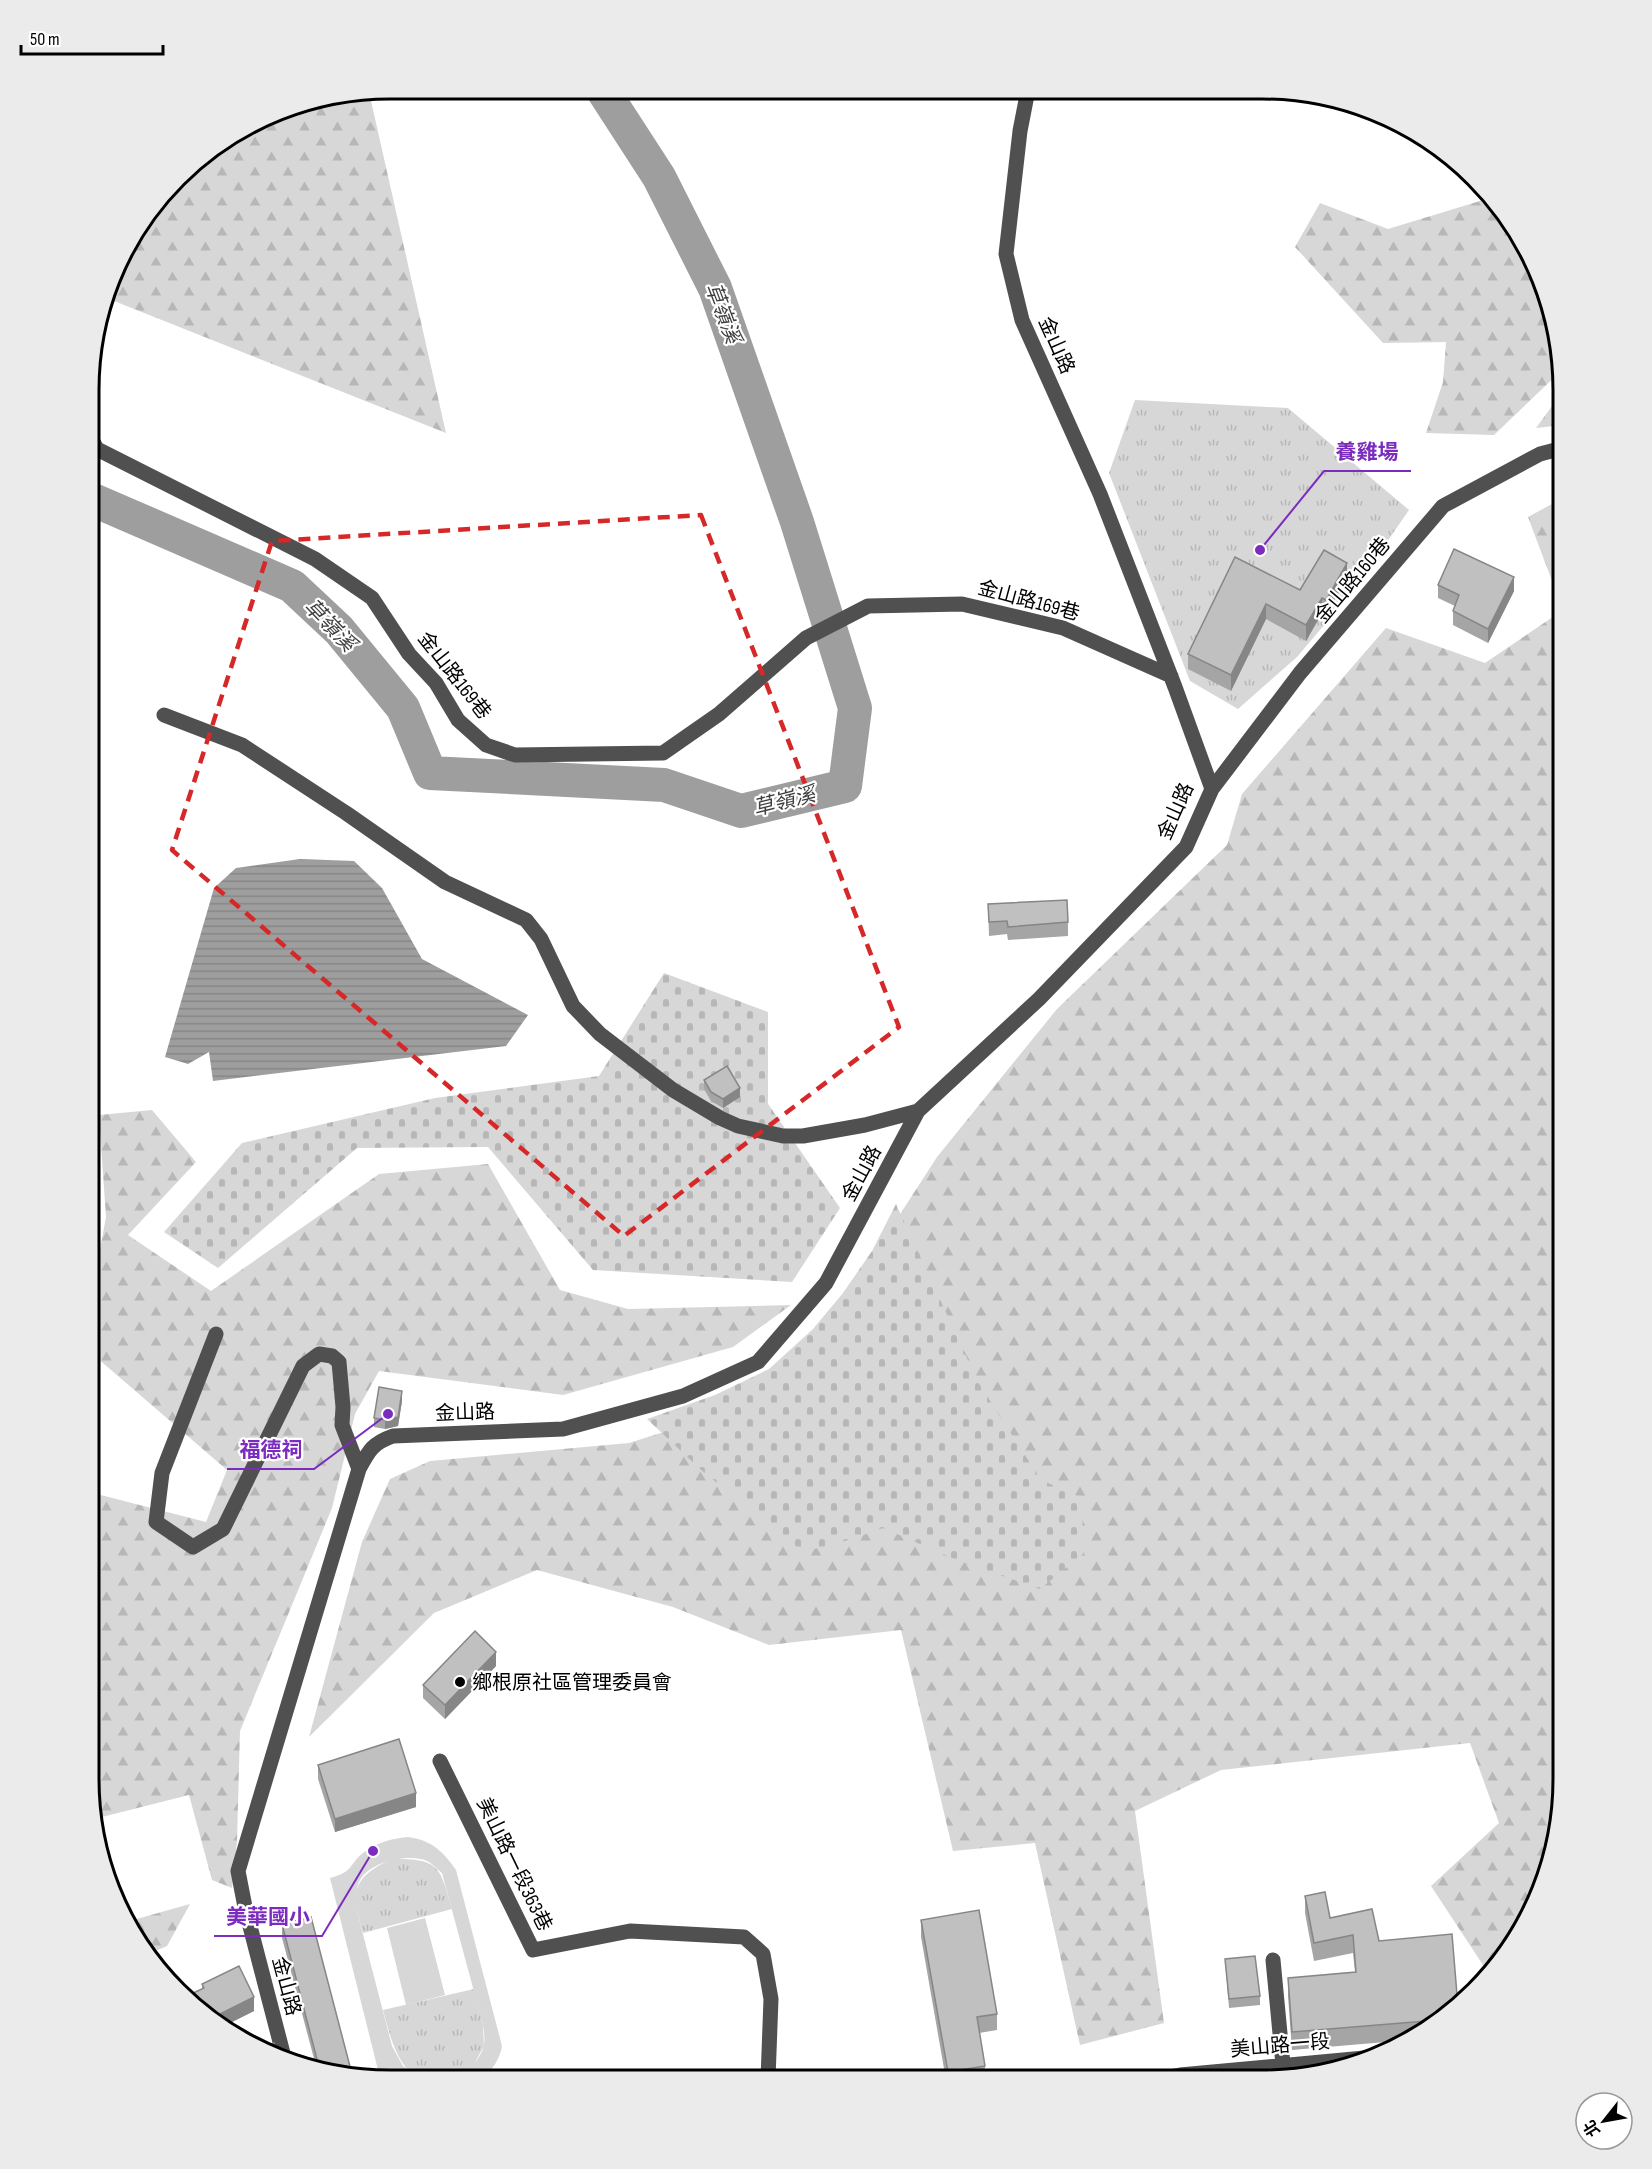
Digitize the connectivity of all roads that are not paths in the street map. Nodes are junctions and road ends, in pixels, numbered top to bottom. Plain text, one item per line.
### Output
1 (1026, 99) edge
2 (99, 450) edge
3 (1553, 451) edge
4 (1171, 676) junction
5 (164, 715) dead end
6 (1212, 789) junction
7 (918, 1111) junction
8 (216, 1334) dead end
9 (359, 1469) junction
10 (440, 1761) dead end
11 (1273, 1960) dead end
12 (282, 2049) edge
13 (1335, 2060) edge
14 (1283, 2065) junction
15 (768, 2070) edge
16 (1232, 2070) edge

1 - 4 street, 金山路
2 - 4 street, 金山路169巷
3 - 6 street, 金山路160巷
4 - 6 street, 金山路
5 - 7 street
6 - 7 street, 金山路
7 - 9 street, 金山路
8 - 9 street
9 - 12 street, 金山路
10 - 15 street, 美山路一段363巷
11 - 14 street
13 - 14 street, 美山路一段
14 - 16 street, 美山路一段

